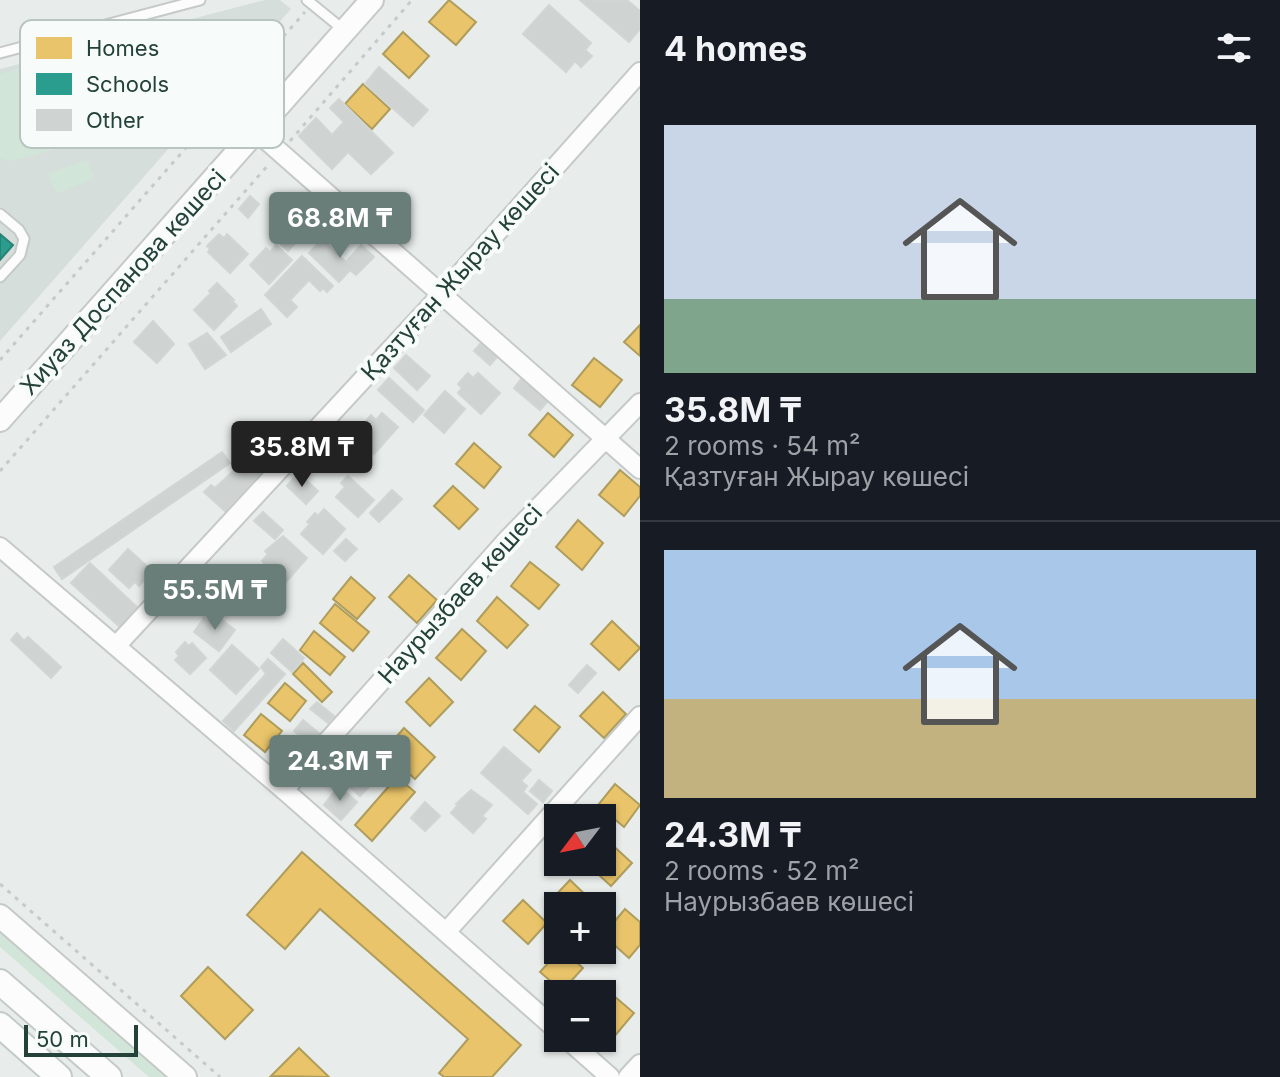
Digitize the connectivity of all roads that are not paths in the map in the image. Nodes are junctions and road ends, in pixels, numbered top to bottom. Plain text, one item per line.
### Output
1 (200, 0) edge
2 (358, 0) edge
3 (372, 0) edge
4 (309, 2) edge
5 (125, 20) edge
6 (341, 28) junction
7 (20, 48) edge
8 (0, 53) edge
9 (640, 72) edge
10 (284, 92) edge
11 (234, 148) edge
12 (235, 148) edge
13 (274, 148) edge
14 (0, 214) edge
15 (0, 277) edge
16 (442, 294) junction
17 (0, 402) edge
18 (640, 403) edge
19 (0, 420) edge
20 (606, 439) junction
21 (640, 469) edge
22 (0, 547) edge
23 (116, 646) junction
24 (640, 716) edge
25 (284, 790) junction
26 (0, 916) edge
27 (447, 931) junction
28 (0, 982) edge
29 (544, 1018) edge
30 (0, 1025) edge
31 (582, 1052) edge
32 (640, 1064) edge
33 (59, 1077) edge
34 (109, 1077) edge
35 (185, 1077) edge
36 (610, 1077) edge
37 (628, 1077) edge

1 - 5 lane
2 - 6 street, Хиуаз Доспанова көшесі
3 - 6 street, Хиуаз Доспанова көшесі
4 - 6 lane
6 - 10 street, Хиуаз Доспанова көшесі
7 - 8 lane
9 - 16 street, Қазтуған Жырау көшесі
11 - 17 street, Хиуаз Доспанова көшесі
12 - 19 street, Хиуаз Доспанова көшесі
13 - 16 street
14 - 15 lane
16 - 20 street
16 - 23 street, Қазтуған Жырау көшесі
18 - 20 street, Наурызбаев көшесі
20 - 21 street
20 - 25 street, Наурызбаев көшесі
22 - 23 street
23 - 25 street
24 - 27 street
25 - 27 street
26 - 35 street
27 - 29 street
28 - 34 main road
30 - 33 main road
31 - 36 street
32 - 37 street

